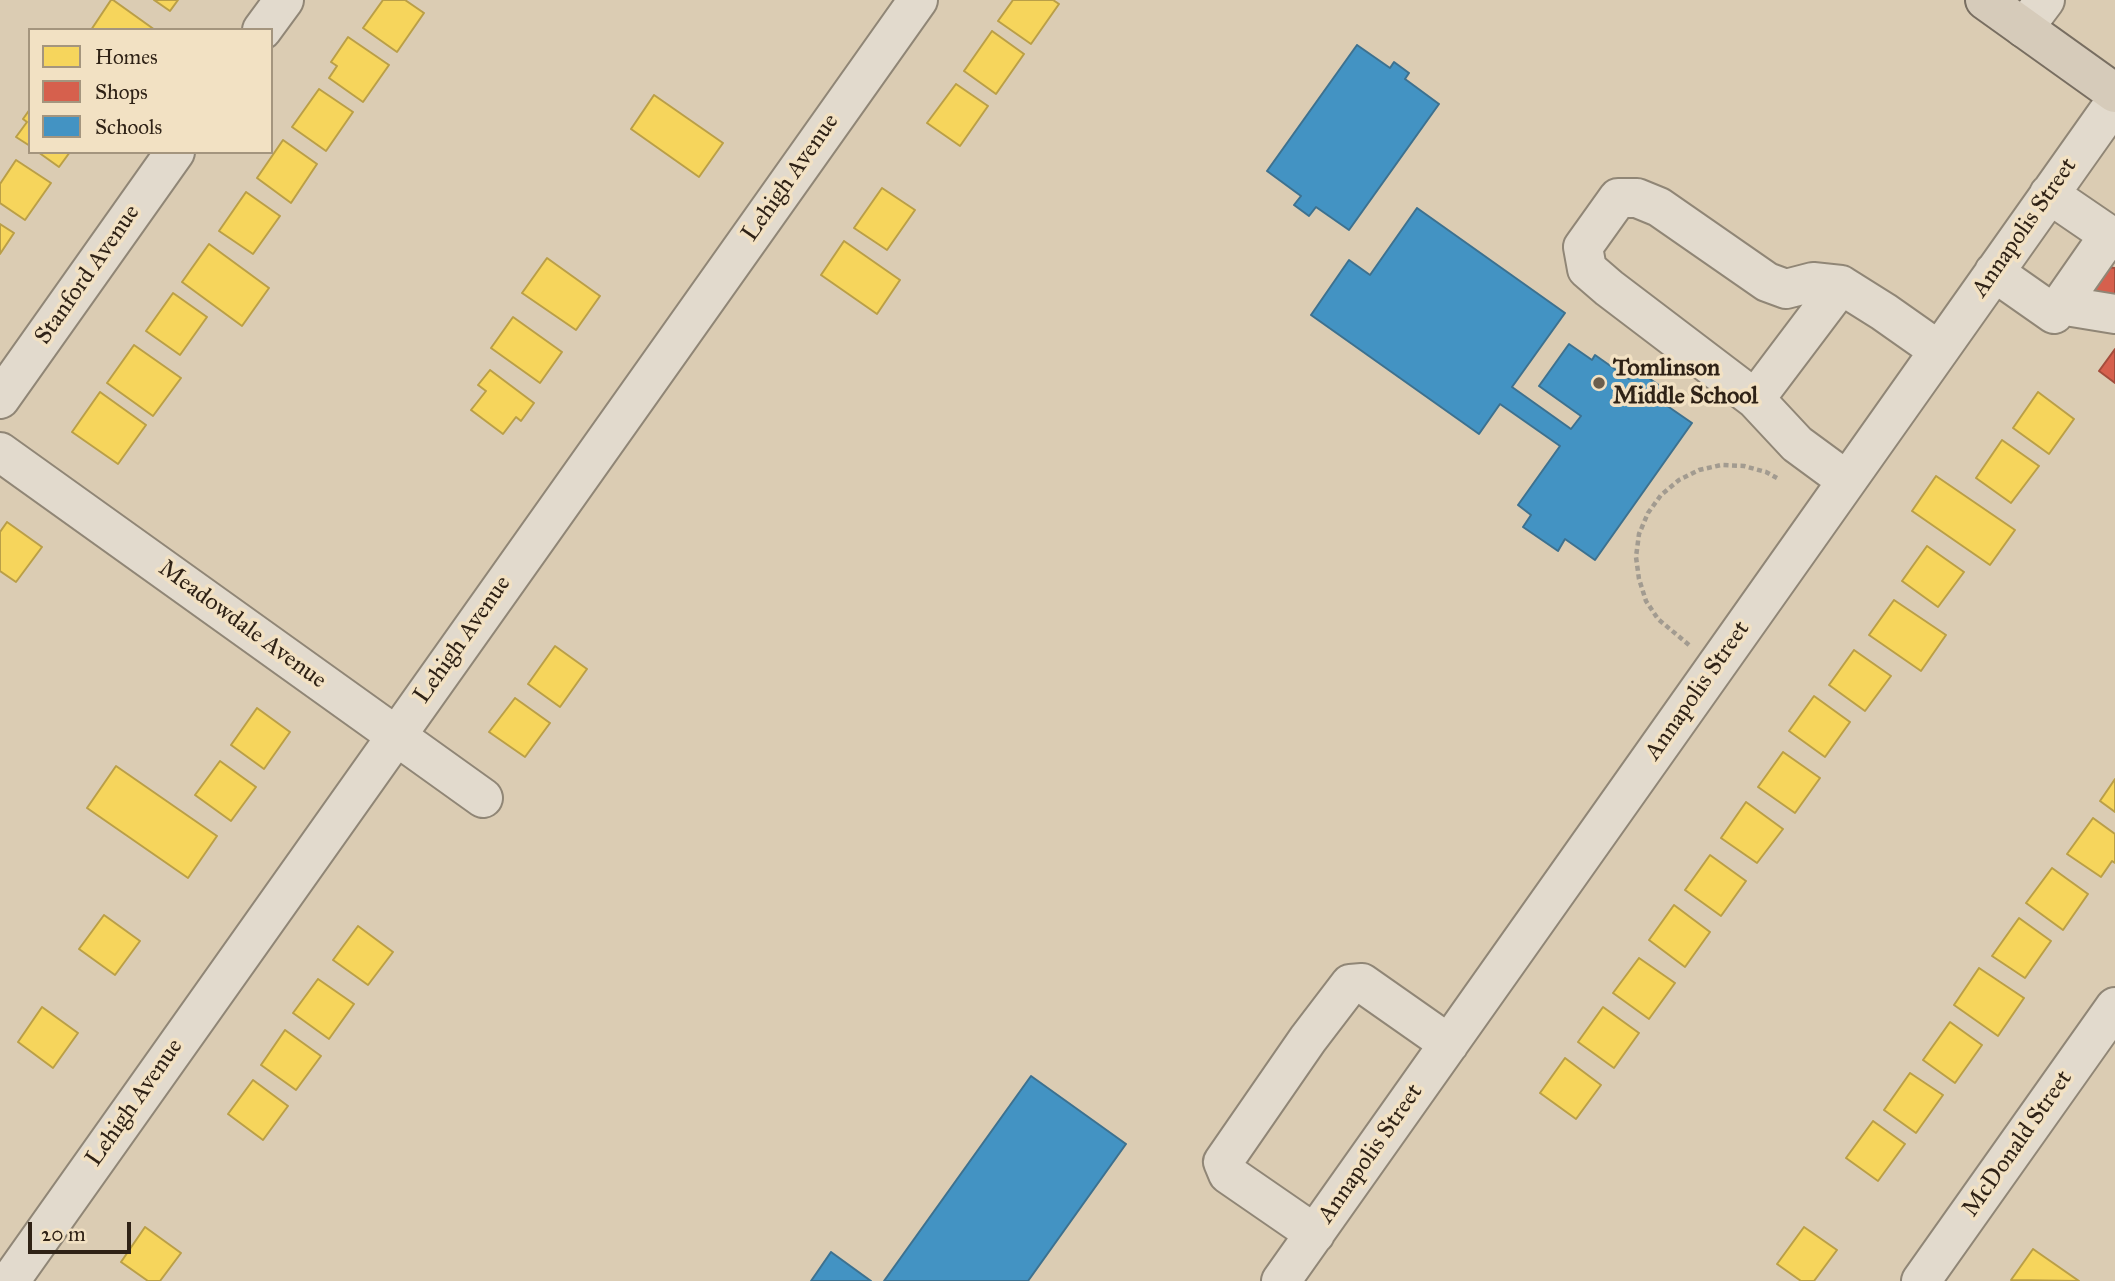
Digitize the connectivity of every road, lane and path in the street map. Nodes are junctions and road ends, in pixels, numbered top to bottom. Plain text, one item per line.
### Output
1 (284, 0) edge
2 (918, 0) edge
3 (1985, 0) edge
4 (2035, 14) edge
5 (263, 28) edge
6 (2115, 93) edge
7 (2115, 102) edge
8 (174, 154) edge
9 (2049, 194) junction
10 (2107, 252) edge
11 (1994, 272) junction
12 (1841, 285) junction
13 (2060, 305) junction
14 (2114, 312) edge
15 (1938, 350) junction
16 (0, 399) edge
17 (1755, 399) junction
18 (0, 453) edge
19 (1846, 480) junction
20 (1785, 483) dead end
21 (1692, 648) dead end
22 (396, 735) junction
23 (483, 798) dead end
24 (2115, 1007) edge
25 (1449, 1044) junction
26 (1315, 1234) junction
27 (10, 1281) edge
28 (1281, 1281) edge
29 (1921, 1281) edge

1 - 5 street
2 - 22 street, Lehigh Avenue
3 - 4 main road
4 - 6 main road
7 - 9 street, Annapolis Street
8 - 16 street, Stanford Avenue
9 - 10 street
9 - 11 street, Annapolis Street
10 - 13 street
11 - 13 street
11 - 15 street, Annapolis Street
12 - 15 street
12 - 17 street
12 - 17 street
13 - 14 street
15 - 19 street, Annapolis Street
17 - 19 street
18 - 22 street, Meadowdale Avenue
19 - 25 street, Annapolis Street
20 - 21 path
22 - 23 street, Meadowdale Avenue
22 - 27 street, Lehigh Avenue
24 - 29 street, McDonald Street
25 - 26 street, Annapolis Street
25 - 26 street
26 - 28 street, Annapolis Street

